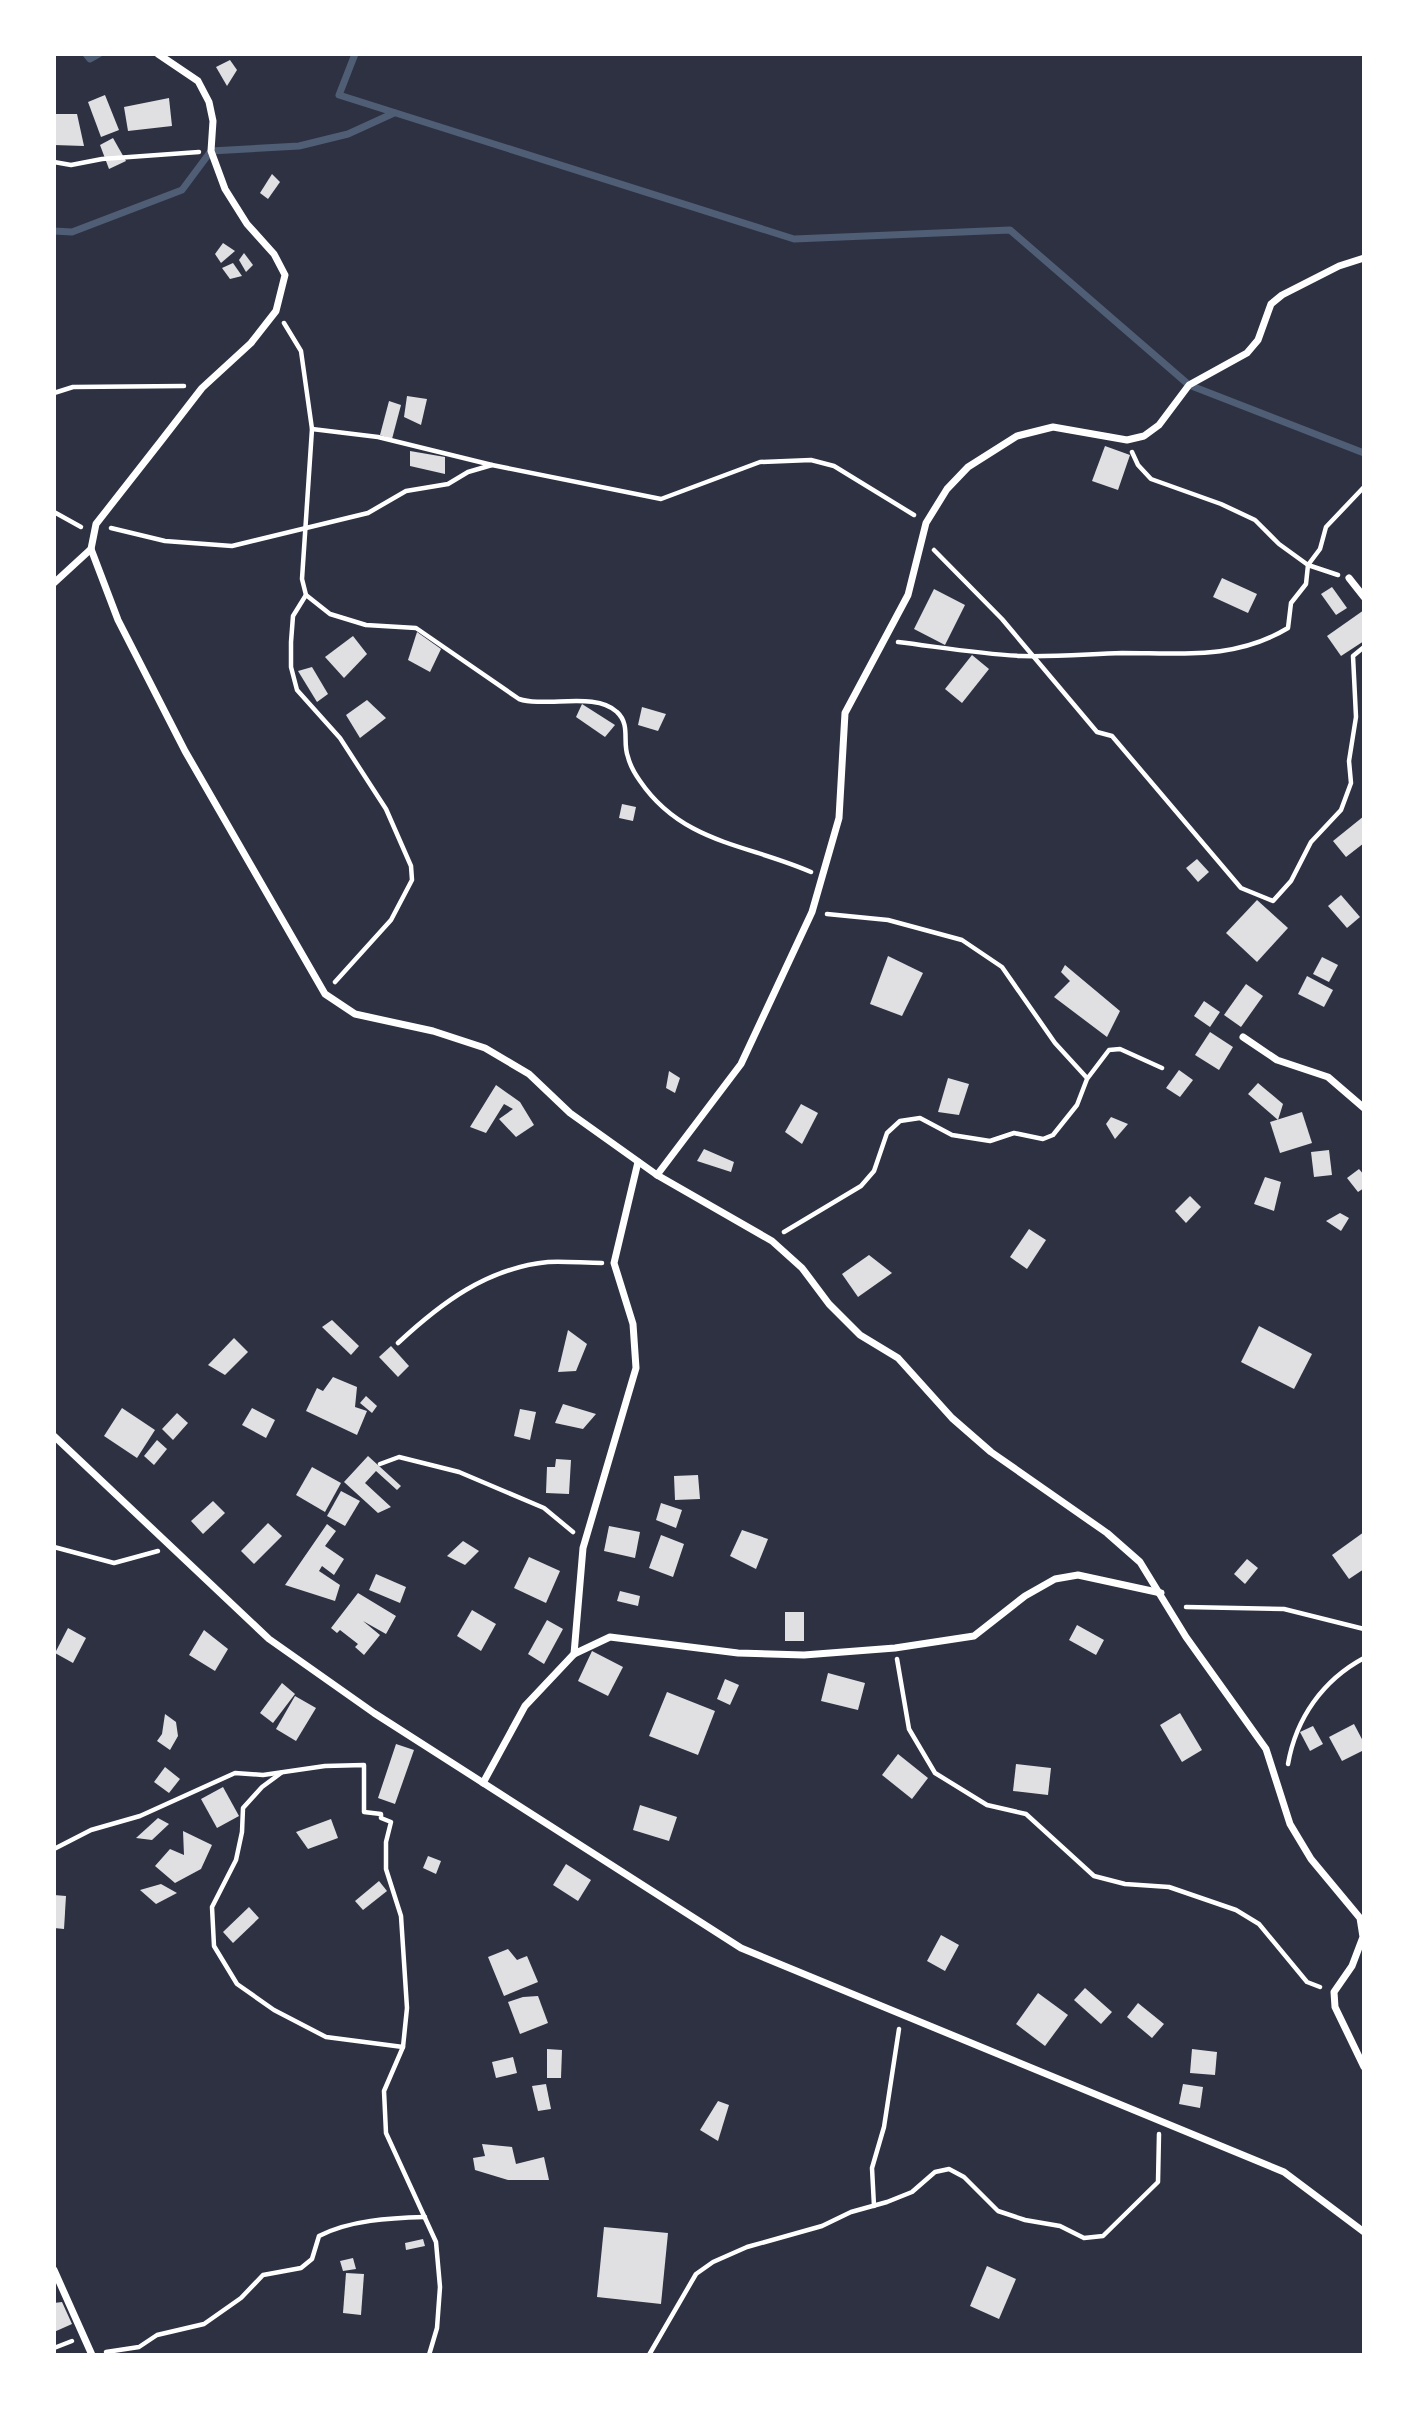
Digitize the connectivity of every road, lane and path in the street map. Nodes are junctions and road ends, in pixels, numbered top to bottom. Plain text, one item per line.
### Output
1 (158, 54) edge
2 (211, 152) junction
3 (54, 162) edge
4 (1364, 258) edge
5 (276, 311) junction
6 (202, 388) junction
7 (54, 393) edge
8 (312, 429) junction
9 (1127, 440) junction
10 (492, 465) junction
11 (1364, 487) edge
12 (54, 512) edge
13 (926, 523) junction
14 (96, 524) junction
15 (307, 529) junction
16 (92, 538) junction
17 (921, 541) junction
18 (90, 549) junction
19 (1308, 565) junction
20 (1349, 578) joint
21 (54, 583) edge
22 (306, 595) junction
23 (1364, 597) edge
24 (884, 640) junction
25 (1364, 647) edge
26 (1034, 656) junction
27 (824, 878) junction
28 (812, 912) junction
29 (325, 993) junction
30 (1243, 1037) dead end
31 (1162, 1068) dead end
32 (1087, 1079) junction
33 (1364, 1108) edge
34 (638, 1162) junction
35 (657, 1175) junction
36 (772, 1241) junction
37 (614, 1263) junction
38 (398, 1343) dead end
39 (54, 1436) edge
40 (380, 1464) dead end
41 (54, 1546) edge
42 (172, 1547) junction
43 (583, 1548) junction
44 (1163, 1596) junction
45 (1364, 1629) edge
46 (895, 1648) junction
47 (574, 1654) junction
48 (1364, 1658) edge
49 (285, 1770) junction
50 (483, 1783) junction
51 (1282, 1798) junction
52 (54, 1849) edge
53 (1334, 1992) junction
54 (901, 2014) junction
55 (402, 2047) junction
56 (1364, 2067) edge
57 (1160, 2121) junction
58 (874, 2206) junction
59 (425, 2217) junction
60 (1364, 2232) edge
61 (54, 2270) edge
62 (94, 2355) edge
63 (429, 2355) edge
64 (649, 2355) edge

1 - 2 street
2 - 3 path
2 - 5 street
4 - 9 street
5 - 6 street
5 - 8 path
6 - 7 path
6 - 14 street
8 - 10 path
8 - 15 path
9 - 13 street
9 - 19 path
10 - 13 path
10 - 15 path
11 - 19 path
12 - 16 path
13 - 17 street
14 - 15 path
14 - 16 street
15 - 22 path
16 - 18 street
17 - 24 street
17 - 26 path
18 - 21 street
18 - 29 street
19 - 20 path
19 - 26 path
20 - 23 street
22 - 27 path
22 - 29 path
24 - 26 path
24 - 27 street
25 - 26 path
27 - 28 street
28 - 32 path
28 - 35 street
29 - 34 street
30 - 33 street
31 - 32 path
32 - 36 path
34 - 35 street
34 - 37 street
35 - 36 street
36 - 44 street
37 - 38 path
37 - 43 street
39 - 42 street
40 - 43 path
41 - 42 path
42 - 50 street
43 - 47 street
44 - 45 path
44 - 46 street
44 - 51 street
46 - 47 street
46 - 53 path
47 - 50 street
48 - 51 path
49 - 52 path
49 - 55 path
49 - 55 path
50 - 54 street
51 - 53 street
53 - 56 street
54 - 57 street
54 - 58 path
55 - 59 path
57 - 58 path
57 - 60 street
58 - 64 path
59 - 62 path
59 - 63 path
61 - 62 street

